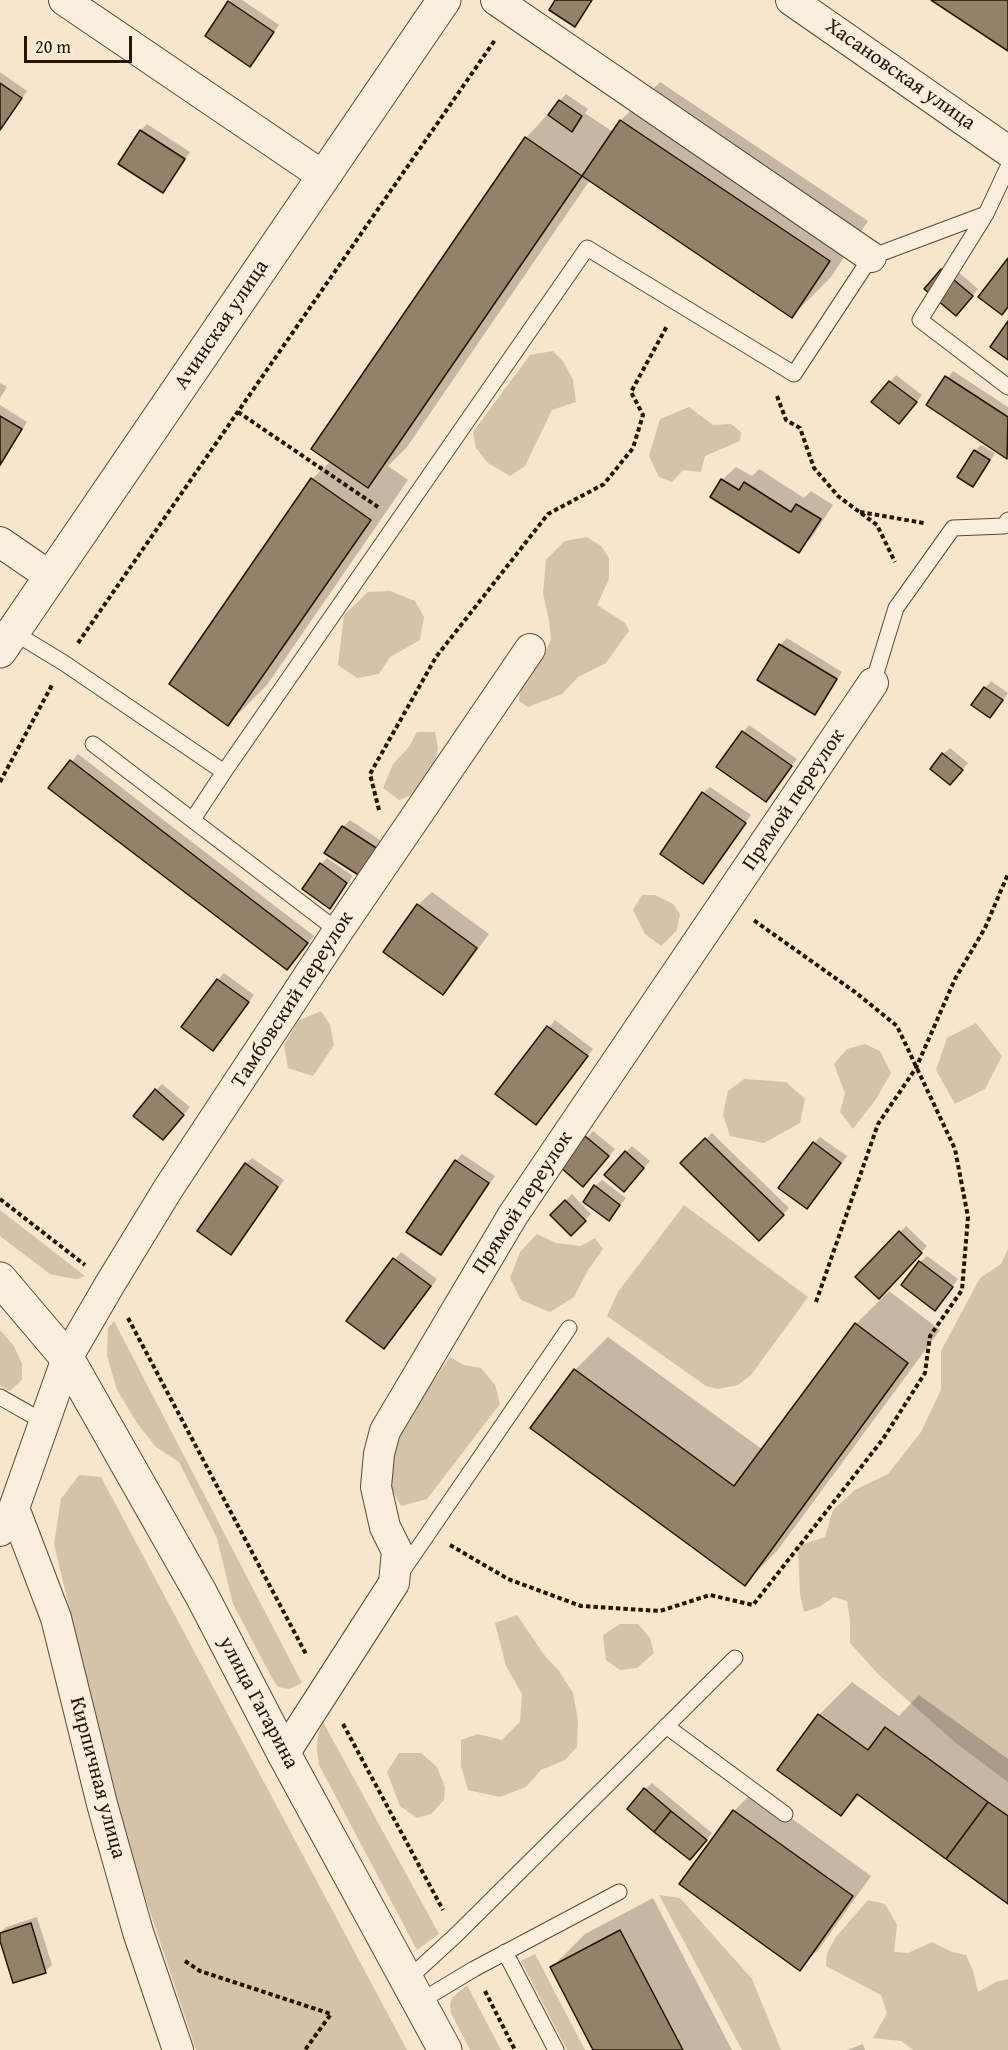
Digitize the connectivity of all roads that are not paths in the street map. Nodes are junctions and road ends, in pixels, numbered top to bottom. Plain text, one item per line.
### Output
1 (64, 0) edge
2 (444, 0) edge
3 (791, 0) edge
4 (505, 6) edge
5 (1008, 150) edge
6 (1008, 167) edge
7 (324, 176) junction
8 (986, 214) junction
9 (871, 257) junction
10 (1008, 387) edge
11 (1008, 520) edge
12 (0, 542) edge
13 (51, 577) junction
14 (6, 641) edge
15 (530, 649) dead end
16 (873, 683) joint
17 (93, 744) dead end
18 (224, 772) junction
19 (193, 819) junction
20 (338, 931) junction
21 (0, 1279) edge
22 (569, 1328) dead end
23 (67, 1358) junction
24 (0, 1397) edge
25 (44, 1422) junction
26 (7, 1519) edge
27 (394, 1582) junction
28 (735, 1658) dead end
29 (666, 1726) junction
30 (284, 1754) junction
31 (785, 1814) dead end
32 (618, 1892) dead end
33 (505, 1952) junction
34 (413, 1991) junction
35 (178, 2050) edge
36 (445, 2050) edge
37 (556, 2050) edge

1 - 7 street
2 - 7 street, Ачинская улица
3 - 5 street, Хасановская улица
4 - 9 street
6 - 8 lane
7 - 13 street, Ачинская улица
8 - 9 lane
8 - 10 lane
9 - 18 lane
11 - 16 lane
12 - 13 street
13 - 14 street, Ачинская улица
14 - 18 lane
15 - 20 street, Тамбовский переулок
16 - 27 street, Прямой переулок
17 - 19 lane
18 - 19 lane
19 - 20 lane
20 - 23 street, Тамбовский переулок
21 - 23 street, улица Гагарина
22 - 27 lane
23 - 25 street, Тамбовский переулок
23 - 30 street, улица Гагарина
24 - 25 lane
25 - 26 street, Тамбовский переулок
26 - 35 street, Кирпичная улица
27 - 30 street, Прямой переулок
28 - 29 lane
29 - 31 lane
29 - 34 lane
30 - 34 street, улица Гагарина
32 - 33 lane
33 - 34 lane
33 - 37 lane
34 - 36 street, улица Гагарина

